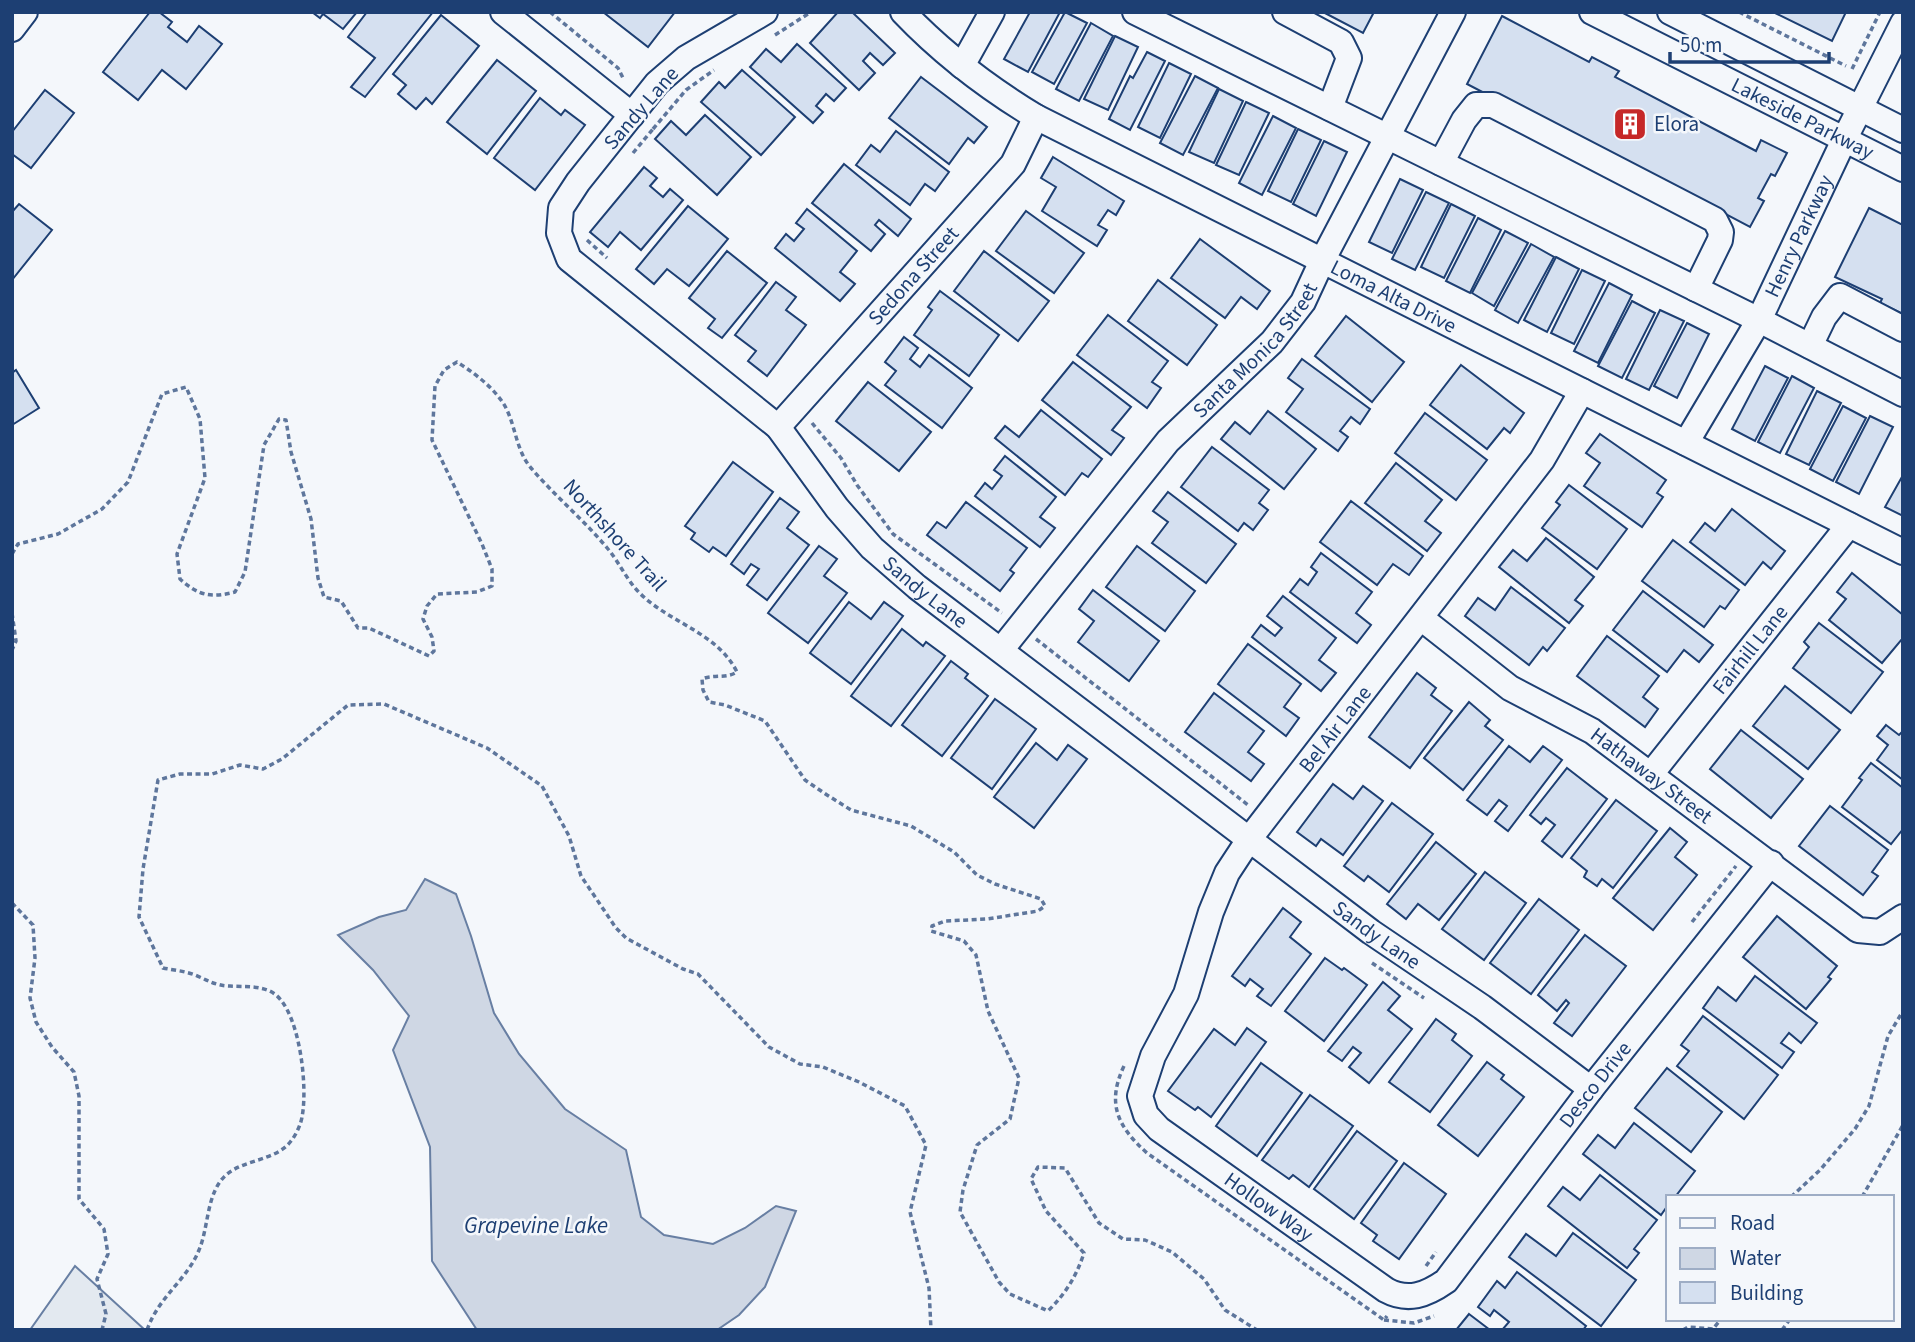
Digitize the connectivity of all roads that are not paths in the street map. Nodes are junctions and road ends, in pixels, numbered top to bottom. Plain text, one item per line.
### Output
1 (25, 12) edge
2 (503, 12) edge
3 (765, 12) edge
4 (903, 12) edge
5 (992, 12) edge
6 (1135, 12) edge
7 (1285, 12) edge
8 (1453, 12) edge
9 (1592, 12) edge
10 (1670, 12) edge
11 (533, 22) edge
12 (1903, 23) edge
13 (12, 29) edge
14 (962, 66) junction
15 (1330, 108) junction
16 (1860, 109) junction
17 (632, 115) junction
18 (1037, 117) junction
19 (1903, 130) edge
20 (1387, 136) junction
21 (1844, 140) junction
22 (1441, 163) junction
23 (1903, 169) edge
24 (1322, 261) junction
25 (1696, 289) junction
26 (1759, 320) junction
27 (1903, 329) edge
28 (1810, 346) junction
29 (1582, 391) junction
30 (1903, 394) edge
31 (778, 427) junction
32 (1686, 443) junction
33 (1849, 526) junction
34 (1903, 552) edge
35 (1421, 618) junction
36 (1001, 650) junction
37 (1651, 774) junction
38 (1250, 838) junction
39 (1771, 863) junction
40 (1903, 917) edge
41 (1591, 1089) junction
42 (1140, 1096) joint
43 (1415, 1296) joint

1 - 13 street
2 - 11 street
3 - 17 street, Sandy Lane
4 - 14 street, Loma Alta Drive
5 - 14 street
6 - 15 street
7 - 15 street
8 - 20 street, Santa Monica Street
9 - 21 street, Lakeside Parkway
10 - 16 street, Lakeside Parkway
11 - 17 street
12 - 16 street, Henry Parkway
14 - 18 street, Loma Alta Drive
15 - 20 street
16 - 19 street, Lakeside Parkway
16 - 21 street, Henry Parkway
17 - 31 street, Sandy Lane
18 - 24 street, Loma Alta Drive
18 - 31 street, Sedona Street
20 - 22 street
20 - 24 street, Santa Monica Street
21 - 23 street, Lakeside Parkway
21 - 26 street, Henry Parkway
22 - 25 street
22 - 25 street
24 - 29 street, Loma Alta Drive
24 - 36 street, Santa Monica Street
25 - 26 street
26 - 28 street
26 - 32 street, Henry Parkway
27 - 28 street
28 - 30 street
29 - 32 street, Loma Alta Drive
29 - 35 street, Bel Air Lane
31 - 36 street, Sandy Lane
32 - 33 street, Loma Alta Drive
33 - 34 street, Loma Alta Drive
33 - 37 street, Fairhill Lane
35 - 37 street, Hathaway Street
35 - 38 street, Bel Air Lane
36 - 38 street, Sandy Lane
37 - 39 street, Hathaway Street
38 - 41 street, Sandy Lane
38 - 42 street, Bel Air Lane
39 - 40 street, Hathaway Street
39 - 41 street, Desco Drive
41 - 43 street, Desco Drive
42 - 43 street, Hollow Way

